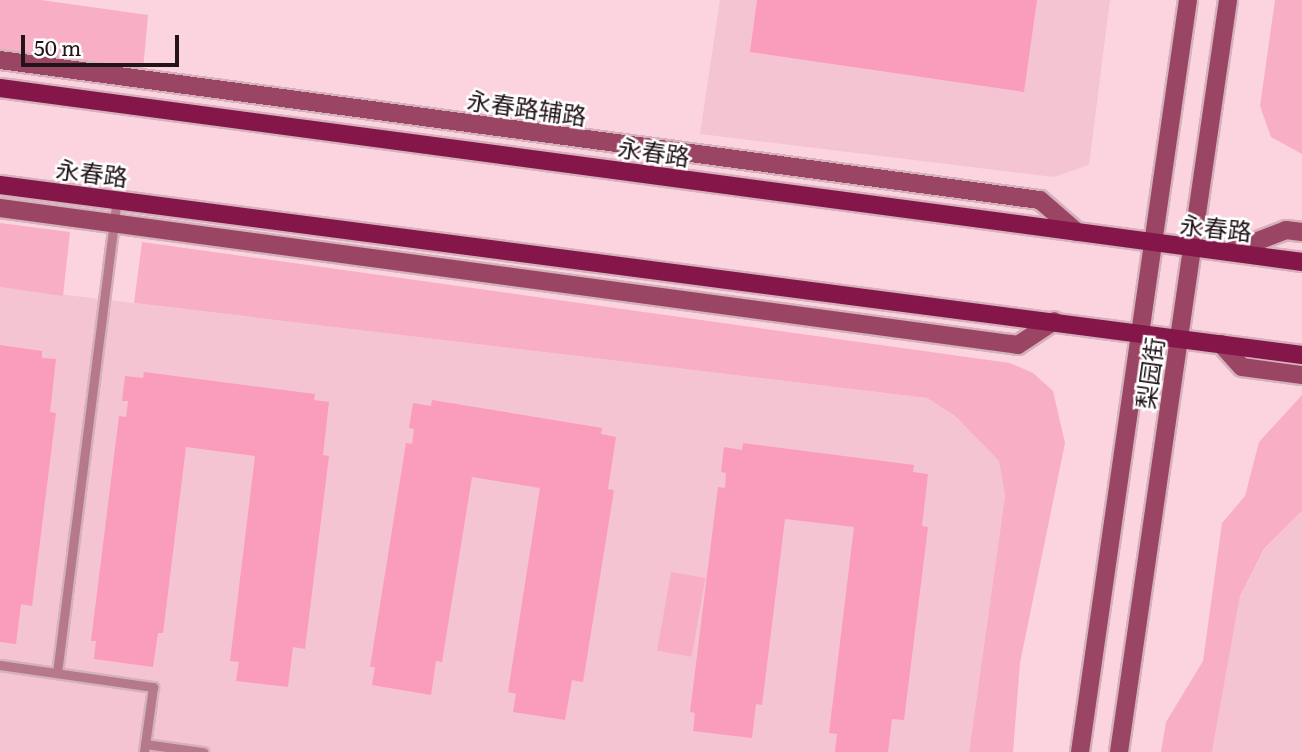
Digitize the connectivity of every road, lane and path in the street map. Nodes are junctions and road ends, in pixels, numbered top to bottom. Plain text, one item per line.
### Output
1 (1188, 0) edge
2 (1228, 0) edge
3 (0, 60) edge
4 (0, 88) edge
5 (0, 185) edge
6 (117, 200) junction
7 (0, 208) edge
8 (115, 223) junction
9 (1077, 232) junction
10 (1302, 232) edge
11 (1153, 244) junction
12 (1192, 248) junction
13 (1229, 252) junction
14 (1302, 262) edge
15 (1054, 321) junction
16 (1140, 331) junction
17 (1179, 337) junction
18 (1221, 344) junction
19 (1302, 355) edge
20 (1302, 375) edge
21 (0, 665) edge
22 (57, 673) junction
23 (144, 748) edge
24 (203, 752) edge
25 (1080, 752) edge
26 (1119, 752) edge

1 - 11 street, 梨园街
2 - 12 street, 梨园街
3 - 9 street, 永春路辅路
4 - 9 main road, 永春路
5 - 6 main road, 永春路
6 - 8 lane
6 - 15 main road, 永春路
7 - 8 street
8 - 15 street
8 - 22 lane
9 - 11 main road, 永春路
10 - 13 street
11 - 12 main road, 永春路
11 - 16 street, 梨园街
12 - 13 main road, 永春路
12 - 17 street, 梨园街
13 - 14 main road, 永春路
15 - 16 main road, 永春路
16 - 17 main road, 永春路
16 - 25 street, 梨园街
17 - 18 main road, 永春路
17 - 26 street, 梨园街
18 - 19 main road, 永春路
18 - 20 street
21 - 22 lane
22 - 23 lane
23 - 24 lane

